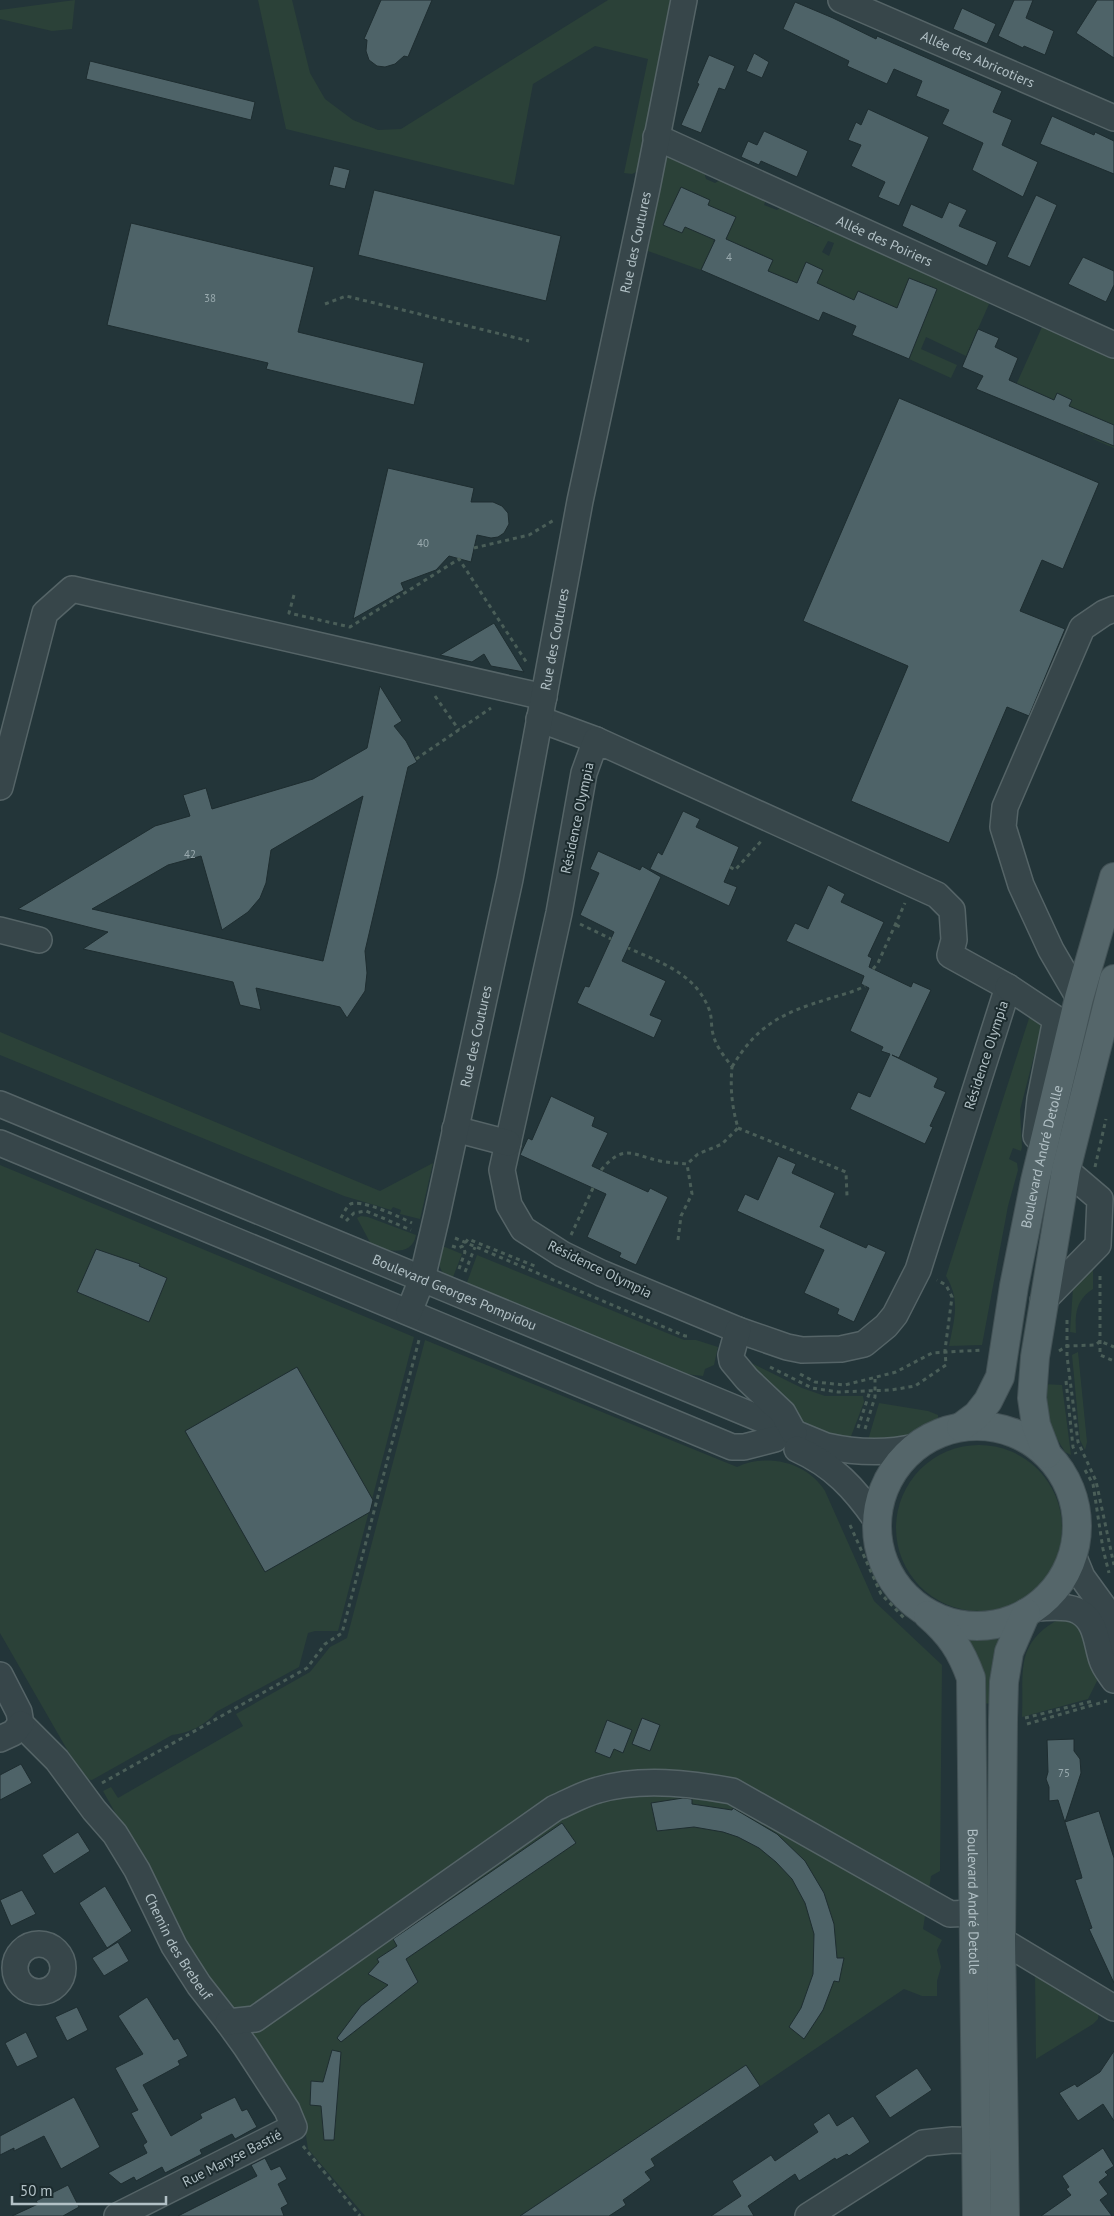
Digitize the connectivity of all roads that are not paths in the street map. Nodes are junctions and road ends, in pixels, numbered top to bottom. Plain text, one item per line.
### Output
1 (684, 0) edge
2 (841, 0) edge
3 (1114, 118) edge
4 (656, 137) junction
5 (1114, 345) edge
6 (1114, 609) edge
7 (542, 708) junction
8 (596, 740) junction
9 (0, 787) edge
10 (1114, 878) edge
11 (0, 930) edge
12 (39, 940) dead end
13 (1114, 979) edge
14 (1008, 986) junction
15 (1079, 998) junction
16 (0, 1104) edge
17 (0, 1120) edge
18 (455, 1129) junction
19 (0, 1143) edge
20 (508, 1143) junction
21 (1066, 1170) junction
22 (1035, 1180) junction
23 (416, 1294) junction
24 (1043, 1301) junction
25 (738, 1330) junction
26 (961, 1427) junction
27 (784, 1436) junction
28 (916, 1447) junction
29 (1047, 1454) junction
30 (877, 1521) junction
31 (1074, 1555) junction
32 (1031, 1611) junction
33 (915, 1616) junction
34 (1114, 1654) edge
35 (0, 1675) edge
36 (1114, 1680) edge
37 (21, 1724) junction
38 (0, 1739) edge
39 (973, 1913) junction
40 (1001, 1940) junction
41 (1114, 2008) edge
42 (228, 2022) junction
43 (294, 2128) joint
44 (1004, 2141) junction
45 (976, 2142) junction
46 (117, 2216) edge
47 (808, 2216) edge
48 (977, 2216) edge
49 (1005, 2216) edge

1 - 4 street, Rue des Coutures
2 - 3 street, Allée des Abricotiers
4 - 5 street, Allée des Poiriers
4 - 7 street, Rue des Coutures
6 - 15 street
7 - 8 street
7 - 9 street
7 - 18 street, Rue des Coutures
8 - 14 street, Résidence Olympia
8 - 20 street, Résidence Olympia
10 - 15 main road, Boulevard André Detolle
11 - 12 street
13 - 21 main road, Boulevard André Detolle
14 - 22 street
14 - 25 street, Résidence Olympia
15 - 22 main road, Boulevard André Detolle
16 - 23 street, Boulevard Georges Pompidou
17 - 23 street, Boulevard Georges Pompidou
18 - 20 street
18 - 23 street, Rue des Coutures
19 - 23 street
20 - 25 street, Résidence Olympia
21 - 24 main road, Boulevard André Detolle
21 - 24 street
22 - 26 main road, Boulevard André Detolle
23 - 27 street, Boulevard Georges Pompidou
23 - 27 street
24 - 29 main road, Boulevard André Detolle
25 - 27 street
26 - 28 main road
26 - 29 main road
27 - 28 street, Boulevard Georges Pompidou
27 - 30 street, Boulevard Georges Pompidou
28 - 30 main road
29 - 31 main road
30 - 33 main road, Boulevard André Detolle
31 - 32 main road
31 - 34 street
32 - 33 main road
32 - 36 street
32 - 40 main road, Boulevard André Detolle
33 - 39 main road, Boulevard André Detolle
35 - 37 street, Chemin des Brebeuf
37 - 38 street
37 - 42 street, Chemin des Brebeuf
39 - 42 street
39 - 45 main road, Boulevard André Detolle
40 - 41 street
40 - 44 main road, Boulevard André Detolle
42 - 43 street, Chemin des Brebeuf
43 - 46 street, Rue Maryse Bastié
44 - 45 street
44 - 49 main road, Boulevard André Detolle
45 - 47 street
45 - 48 main road, Boulevard André Detolle

